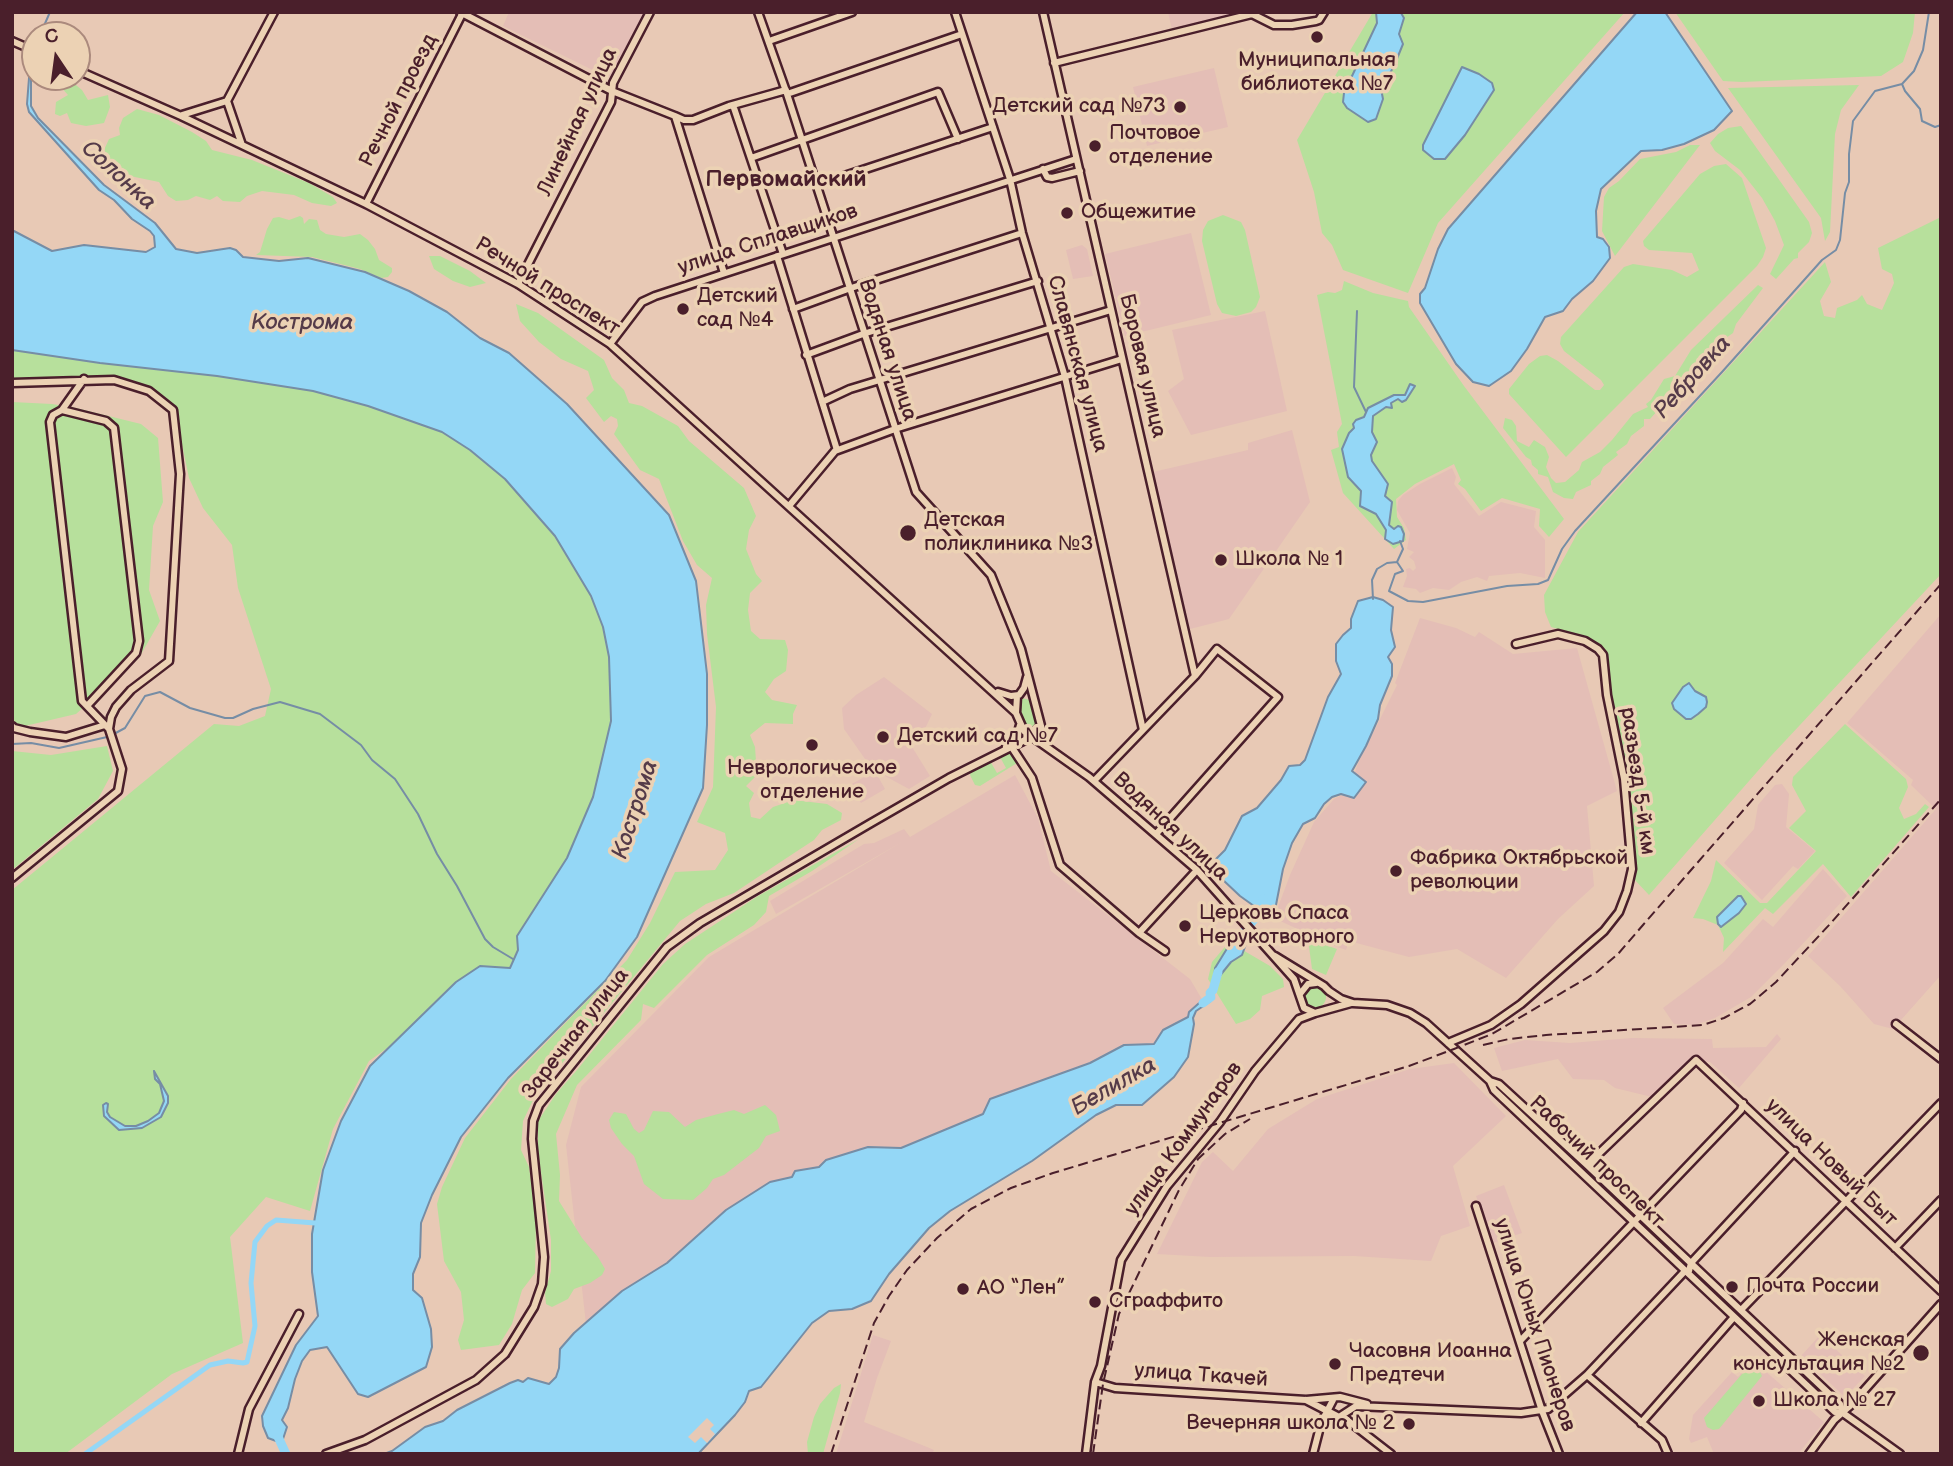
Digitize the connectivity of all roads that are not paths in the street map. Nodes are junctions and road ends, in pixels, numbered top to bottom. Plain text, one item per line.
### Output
1 (274, 12) edge
2 (650, 12) edge
3 (758, 12) edge
4 (852, 12) edge
5 (955, 12) edge
6 (1043, 12) edge
7 (1324, 12) edge
8 (462, 13) edge
9 (962, 34) junction
10 (769, 41) junction
11 (1054, 63) junction
12 (91, 76) edge
13 (612, 92) junction
14 (786, 92) junction
15 (227, 101) junction
16 (733, 105) junction
17 (181, 116) junction
18 (675, 116) junction
19 (993, 127) junction
20 (958, 139) junction
21 (802, 140) junction
22 (242, 145) junction
23 (751, 158) junction
24 (1076, 159) junction
25 (1043, 169) junction
26 (1080, 171) junction
27 (1010, 179) junction
28 (817, 185) junction
29 (366, 204) junction
30 (1023, 233) junction
31 (834, 237) junction
32 (780, 255) junction
33 (724, 273) junction
34 (1038, 281) junction
35 (518, 284) junction
36 (848, 289) junction
37 (793, 309) junction
38 (1111, 310) junction
39 (1052, 328) junction
40 (863, 334) junction
41 (610, 344) junction
42 (806, 355) junction
43 (1122, 359) junction
44 (1065, 377) junction
45 (84, 379) junction
46 (879, 380) junction
47 (12, 383) edge
48 (822, 402) junction
49 (62, 410) junction
50 (895, 429) junction
51 (837, 450) junction
52 (789, 506) junction
53 (1516, 644) dead end
54 (1028, 673) junction
55 (1195, 676) junction
56 (993, 690) junction
57 (1018, 695) junction
58 (1034, 701) junction
59 (87, 706) junction
60 (1016, 713) junction
61 (1020, 725) junction
62 (12, 726) edge
63 (1040, 726) junction
64 (107, 727) junction
65 (1143, 730) junction
66 (1031, 737) junction
67 (1046, 745) junction
68 (1008, 748) junction
69 (1094, 781) junction
70 (1157, 833) junction
71 (1197, 870) junction
72 (12, 878) edge
73 (1139, 933) junction
74 (1165, 951) dead end
75 (1275, 956) junction
76 (1316, 983) junction
77 (1329, 992) junction
78 (1300, 994) junction
79 (1301, 1003) junction
80 (1353, 1003) junction
81 (1325, 1010) junction
82 (1315, 1013) junction
83 (1299, 1019) junction
84 (1896, 1024) dead end
85 (1448, 1043) junction
86 (1941, 1059) edge
87 (1490, 1081) junction
88 (1743, 1103) junction
89 (1941, 1103) edge
90 (1795, 1152) junction
91 (1587, 1165) junction
92 (1941, 1200) edge
93 (1847, 1202) junction
94 (1476, 1206) dead end
95 (1640, 1215) junction
96 (1633, 1222) junction
97 (1895, 1248) junction
98 (1689, 1261) junction
99 (1683, 1269) junction
100 (1941, 1291) edge
101 (1941, 1304) edge
102 (1741, 1310) junction
103 (299, 1314) dead end
104 (1734, 1317) junction
105 (1521, 1340) junction
106 (1587, 1375) junction
107 (1095, 1382) junction
108 (1343, 1398) junction
109 (1306, 1400) junction
110 (1330, 1406) junction
111 (1376, 1406) junction
112 (1348, 1409) junction
113 (1542, 1411) junction
114 (1843, 1413) junction
115 (1341, 1416) junction
116 (1641, 1423) junction
117 (1318, 1432) junction
118 (238, 1454) edge
119 (327, 1454) edge
120 (1086, 1454) edge
121 (1313, 1454) edge
122 (1391, 1454) edge
123 (1559, 1454) edge
124 (1668, 1454) edge
125 (1809, 1454) edge
126 (1900, 1454) edge

1 - 15 street
2 - 13 street, Линейная улица
3 - 10 street, Водяная улица
4 - 10 street
5 - 9 street, Славянская улица
6 - 11 street, Боровая улица
7 - 11 street
8 - 13 street
8 - 29 street, Речной проезд
9 - 14 street
9 - 19 street, Славянская улица
10 - 14 street, Водяная улица
11 - 24 street, Боровая улица
12 - 17 street, Речной проспект
13 - 18 street
13 - 35 street, Линейная улица
14 - 16 street
14 - 21 street, Водяная улица
15 - 17 street
15 - 22 street
16 - 18 street
16 - 23 street
17 - 22 street, Речной проспект
18 - 33 street
19 - 20 street
19 - 27 street, Славянская улица
20 - 21 street
20 - 28 street
21 - 23 street
21 - 28 street, Водяная улица
22 - 29 street, Речной проспект
23 - 32 street
24 - 25 street, улица Сплавщиков
24 - 26 street, Боровая улица
25 - 26 street
25 - 27 street, улица Сплавщиков
26 - 38 street, Боровая улица
27 - 30 street, Славянская улица
27 - 31 street, улица Сплавщиков
28 - 31 street, Водяная улица
29 - 35 street, Речной проспект
30 - 34 street, Славянская улица
30 - 36 street
31 - 32 street, улица Сплавщиков
31 - 36 street, Водяная улица
32 - 33 street, улица Сплавщиков
32 - 37 street
33 - 41 street, улица Сплавщиков
34 - 39 street, Славянская улица
34 - 40 street
35 - 41 street, Речной проспект
36 - 37 street
36 - 40 street, Водяная улица
37 - 42 street
38 - 39 street
38 - 43 street, Боровая улица
39 - 44 street, Славянская улица
39 - 46 street
40 - 42 street
40 - 46 street, Водяная улица
41 - 52 street, Речной проспект
42 - 48 street
43 - 44 street
43 - 55 street, Боровая улица
44 - 50 street
44 - 65 street, Славянская улица
45 - 47 street
45 - 49 street
45 - 64 street
46 - 48 street
46 - 50 street, Водяная улица
48 - 51 street
49 - 59 street
49 - 59 street
50 - 51 street
50 - 54 street, Водяная улица
51 - 52 street
52 - 56 street, Речной проспект
53 - 85 street, разъезд 5-й км
54 - 57 street
54 - 58 street, Водяная улица
55 - 65 street
55 - 70 street
56 - 57 street
56 - 60 street, Речной проспект
57 - 58 street
57 - 60 street
58 - 63 street, Водяная улица
59 - 64 street
60 - 61 street
61 - 66 street, Водяная улица
61 - 68 street
62 - 64 street
63 - 66 street
63 - 67 street, Водяная улица
64 - 72 street
65 - 69 street
66 - 67 street, Водяная улица
66 - 68 street, Заречная улица
67 - 69 street, Водяная улица
68 - 73 street
68 - 119 street, Заречная улица
69 - 70 street, Водяная улица
70 - 71 street, Водяная улица
71 - 73 street
71 - 75 street, Водяная улица
73 - 74 street
75 - 76 street
75 - 78 street
76 - 77 street
76 - 78 street
77 - 80 street, Рабочий проспект
77 - 81 street
78 - 79 street
79 - 82 street
79 - 83 street
80 - 81 street
80 - 85 street, Рабочий проспект
81 - 82 street
82 - 83 street
83 - 107 street, улица Коммунаров
84 - 86 street
85 - 87 street, Рабочий проспект
87 - 91 street, Рабочий проспект
87 - 96 street, Рабочий проспект
88 - 90 street, улица Новый Быт
88 - 91 street, улица Новый Быт
88 - 95 street
89 - 93 street
90 - 93 street, улица Новый Быт
90 - 98 street
91 - 95 street, Рабочий проспект
92 - 97 street
93 - 97 street, улица Новый Быт
93 - 102 street
94 - 105 street, улица Юных Пионеров
95 - 96 street
95 - 98 street, Рабочий проспект
96 - 99 street, Рабочий проспект
96 - 105 street
97 - 100 street, улица Новый Быт
98 - 99 street
98 - 102 street, Рабочий проспект
99 - 104 street, Рабочий проспект
99 - 106 street
101 - 114 street
102 - 114 street, Рабочий проспект
103 - 118 street
104 - 114 street, Рабочий проспект
104 - 116 street
105 - 113 street, улица Юных Пионеров
106 - 113 street
106 - 116 street
107 - 109 street, улица Ткачей
107 - 120 street, улица Коммунаров
108 - 110 street
108 - 111 street
108 - 112 street
109 - 110 street, улица Ткачей
109 - 110 street, улица Ткачей
110 - 115 street
110 - 117 street
111 - 112 street
111 - 113 street
112 - 115 street
113 - 123 street, улица Юных Пионеров
114 - 125 street
114 - 126 street, Рабочий проспект
115 - 117 street
115 - 122 street
116 - 124 street
117 - 121 street

